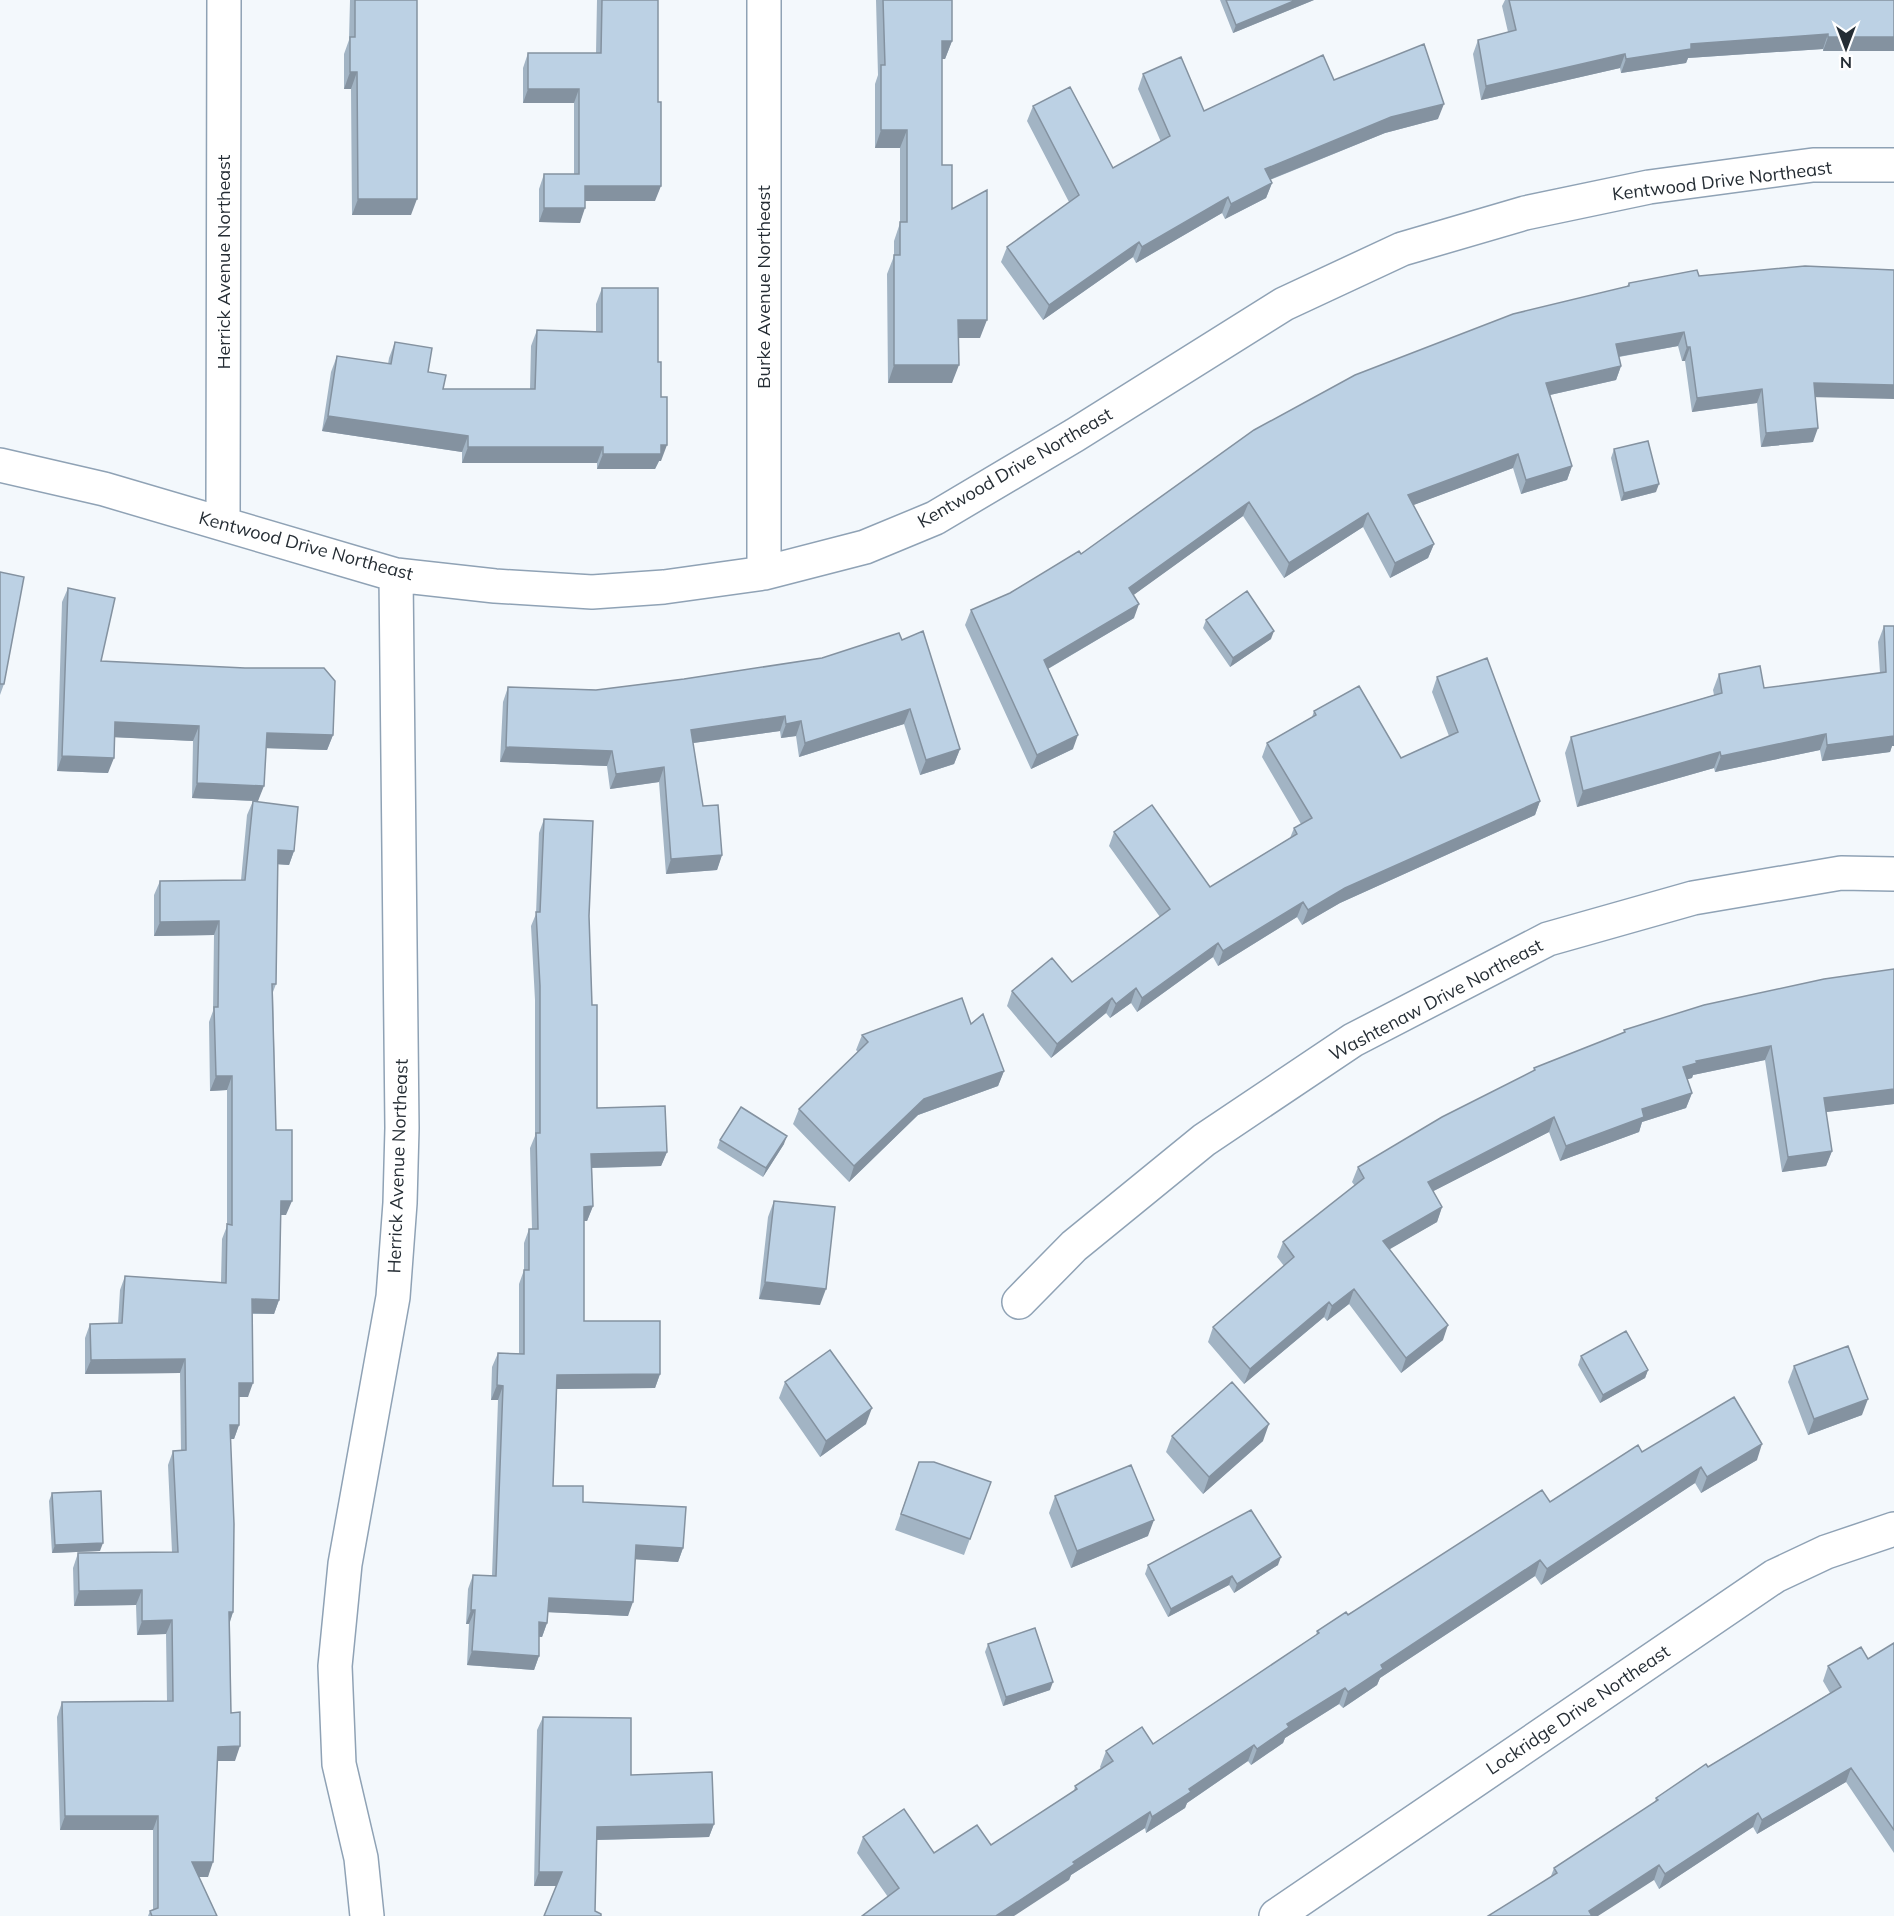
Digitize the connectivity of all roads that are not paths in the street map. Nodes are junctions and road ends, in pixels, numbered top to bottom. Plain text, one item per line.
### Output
1 (224, 0) edge
2 (764, 0) edge
3 (1894, 165) edge
4 (0, 465) edge
5 (223, 524) junction
6 (764, 573) junction
7 (396, 575) junction
8 (1894, 874) edge
9 (1019, 1302) dead end
10 (1894, 1529) edge
11 (367, 1916) edge
12 (1276, 1916) edge

1 - 5 street, Herrick Avenue Northeast
2 - 6 street, Burke Avenue Northeast
3 - 6 street, Kentwood Drive Northeast
4 - 5 street, Kentwood Drive Northeast
5 - 7 street, Kentwood Drive Northeast
6 - 7 street, Kentwood Drive Northeast
7 - 11 street, Herrick Avenue Northeast
8 - 9 street, Washtenaw Drive Northeast
10 - 12 street, Lockridge Drive Northeast

